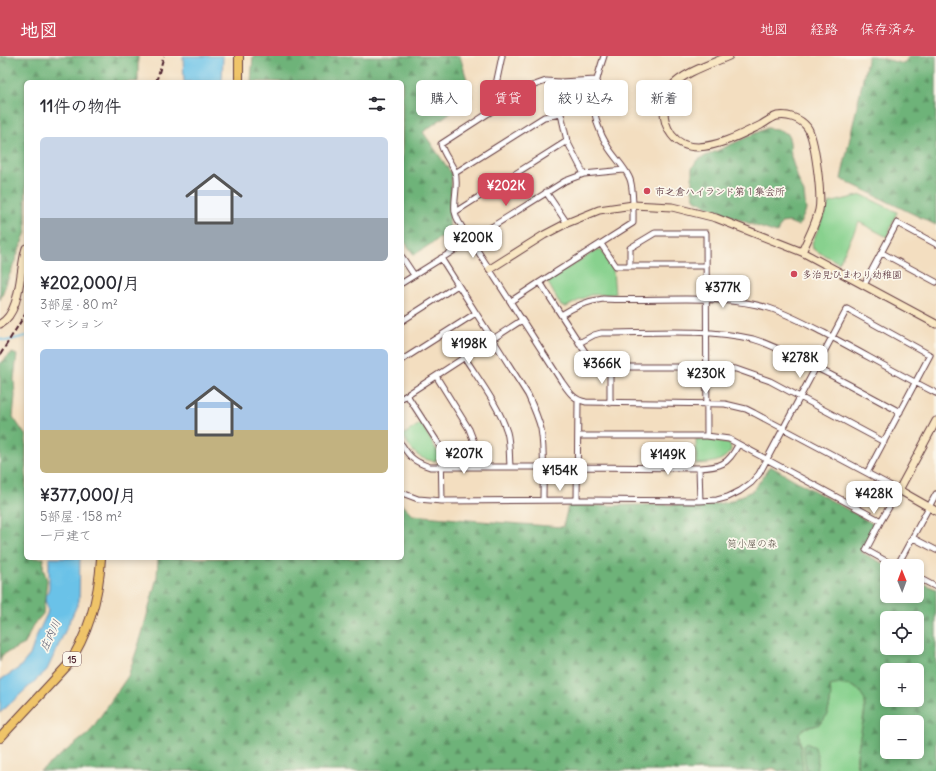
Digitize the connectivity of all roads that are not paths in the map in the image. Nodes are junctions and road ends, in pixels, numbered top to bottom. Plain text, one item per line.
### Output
1 (239, 56) edge
2 (502, 56) edge
3 (604, 56) edge
4 (730, 56) edge
5 (239, 80) edge
6 (497, 80) edge
7 (596, 80) edge
8 (485, 116) edge
9 (550, 116) edge
10 (561, 116) edge
11 (594, 116) edge
12 (567, 140) junction
13 (624, 170) junction
14 (455, 173) junction
15 (584, 174) junction
16 (546, 192) junction
17 (633, 205) junction
18 (455, 212) junction
19 (567, 223) junction
20 (470, 240) junction
21 (601, 244) junction
22 (936, 244) edge
23 (802, 252) junction
24 (882, 252) junction
25 (24, 254) edge
26 (441, 258) junction
27 (404, 260) edge
28 (630, 265) junction
29 (706, 266) junction
30 (490, 269) junction
31 (414, 275) junction
32 (404, 282) edge
33 (540, 282) junction
34 (936, 282) edge
35 (458, 285) junction
36 (864, 286) junction
37 (706, 300) junction
38 (511, 302) junction
39 (476, 313) junction
40 (561, 315) junction
41 (404, 320) edge
42 (522, 320) junction
43 (0, 324) edge
44 (936, 324) edge
45 (706, 333) junction
46 (831, 337) junction
47 (493, 340) junction
48 (579, 343) junction
49 (464, 358) junction
50 (404, 359) edge
51 (706, 367) junction
52 (816, 367) junction
53 (610, 368) junction
54 (436, 376) junction
55 (916, 383) junction
56 (936, 393) edge
57 (408, 395) junction
58 (404, 397) edge
59 (800, 398) junction
60 (578, 401) junction
61 (610, 403) junction
62 (706, 403) junction
63 (900, 412) junction
64 (936, 421) edge
65 (782, 428) junction
66 (578, 436) junction
67 (707, 436) junction
68 (884, 442) junction
69 (738, 445) junction
70 (404, 448) edge
71 (766, 460) junction
72 (442, 466) junction
73 (476, 466) junction
74 (510, 466) junction
75 (543, 467) junction
76 (577, 467) junction
77 (699, 468) junction
78 (867, 473) junction
79 (899, 490) junction
80 (404, 494) edge
81 (936, 494) edge
82 (544, 500) junction
83 (577, 500) junction
84 (442, 501) junction
85 (700, 501) junction
86 (928, 507) junction
87 (936, 511) edge
88 (880, 521) junction
89 (913, 538) junction
90 (936, 550) edge
91 (883, 559) edge
92 (900, 559) edge
93 (101, 560) edge
94 (924, 581) edge
95 (936, 587) edge
96 (0, 738) edge

1 - 5 main road
2 - 6 street
3 - 7 street
4 - 23 street
8 - 14 street
9 - 14 street
10 - 12 street
11 - 13 street
12 - 15 street
12 - 18 street
13 - 15 street
13 - 17 street
14 - 18 street
15 - 16 street
16 - 19 street
16 - 20 street
17 - 19 street
17 - 21 street
17 - 23 street
18 - 20 street
19 - 30 street
20 - 26 street
20 - 30 street
21 - 28 street
21 - 33 street
22 - 24 street
23 - 36 street
24 - 34 street
24 - 36 street
25 - 43 street
26 - 31 street
26 - 35 street
27 - 31 street
28 - 29 street
28 - 29 street
29 - 37 street
30 - 38 street
31 - 32 street
33 - 38 street
33 - 40 street
35 - 39 street
35 - 41 street
36 - 44 street
37 - 40 street
37 - 45 street
37 - 46 street
38 - 42 street
39 - 47 street
39 - 50 street
40 - 48 street
42 - 47 street
42 - 60 street
45 - 48 street
45 - 51 street
45 - 52 street
46 - 52 street
46 - 55 street
46 - 55 street
47 - 49 street
47 - 75 street
48 - 53 street
49 - 54 street
49 - 74 street
51 - 53 street
51 - 59 street
51 - 62 street
52 - 59 street
52 - 63 street
53 - 61 street
54 - 57 street
54 - 73 street
55 - 56 street
55 - 63 street
57 - 58 street
57 - 72 street
59 - 65 street
59 - 68 street
60 - 61 street
60 - 66 street
61 - 62 street
62 - 65 street
62 - 67 street
63 - 68 street
64 - 79 street
65 - 71 street
65 - 78 street
66 - 67 street
66 - 76 street
67 - 69 street
68 - 78 street
69 - 71 street
69 - 77 street
70 - 72 street
71 - 85 street
71 - 88 street
72 - 73 street
72 - 84 street
73 - 74 street
74 - 75 street
75 - 82 street
76 - 77 street
76 - 83 street
77 - 85 street
78 - 79 street
79 - 86 street
79 - 88 street
80 - 84 street
81 - 86 street
82 - 83 street
82 - 84 street
83 - 85 street
86 - 87 street
86 - 89 street
88 - 91 street
89 - 90 street
89 - 92 street
93 - 96 main road, 15
94 - 95 street

